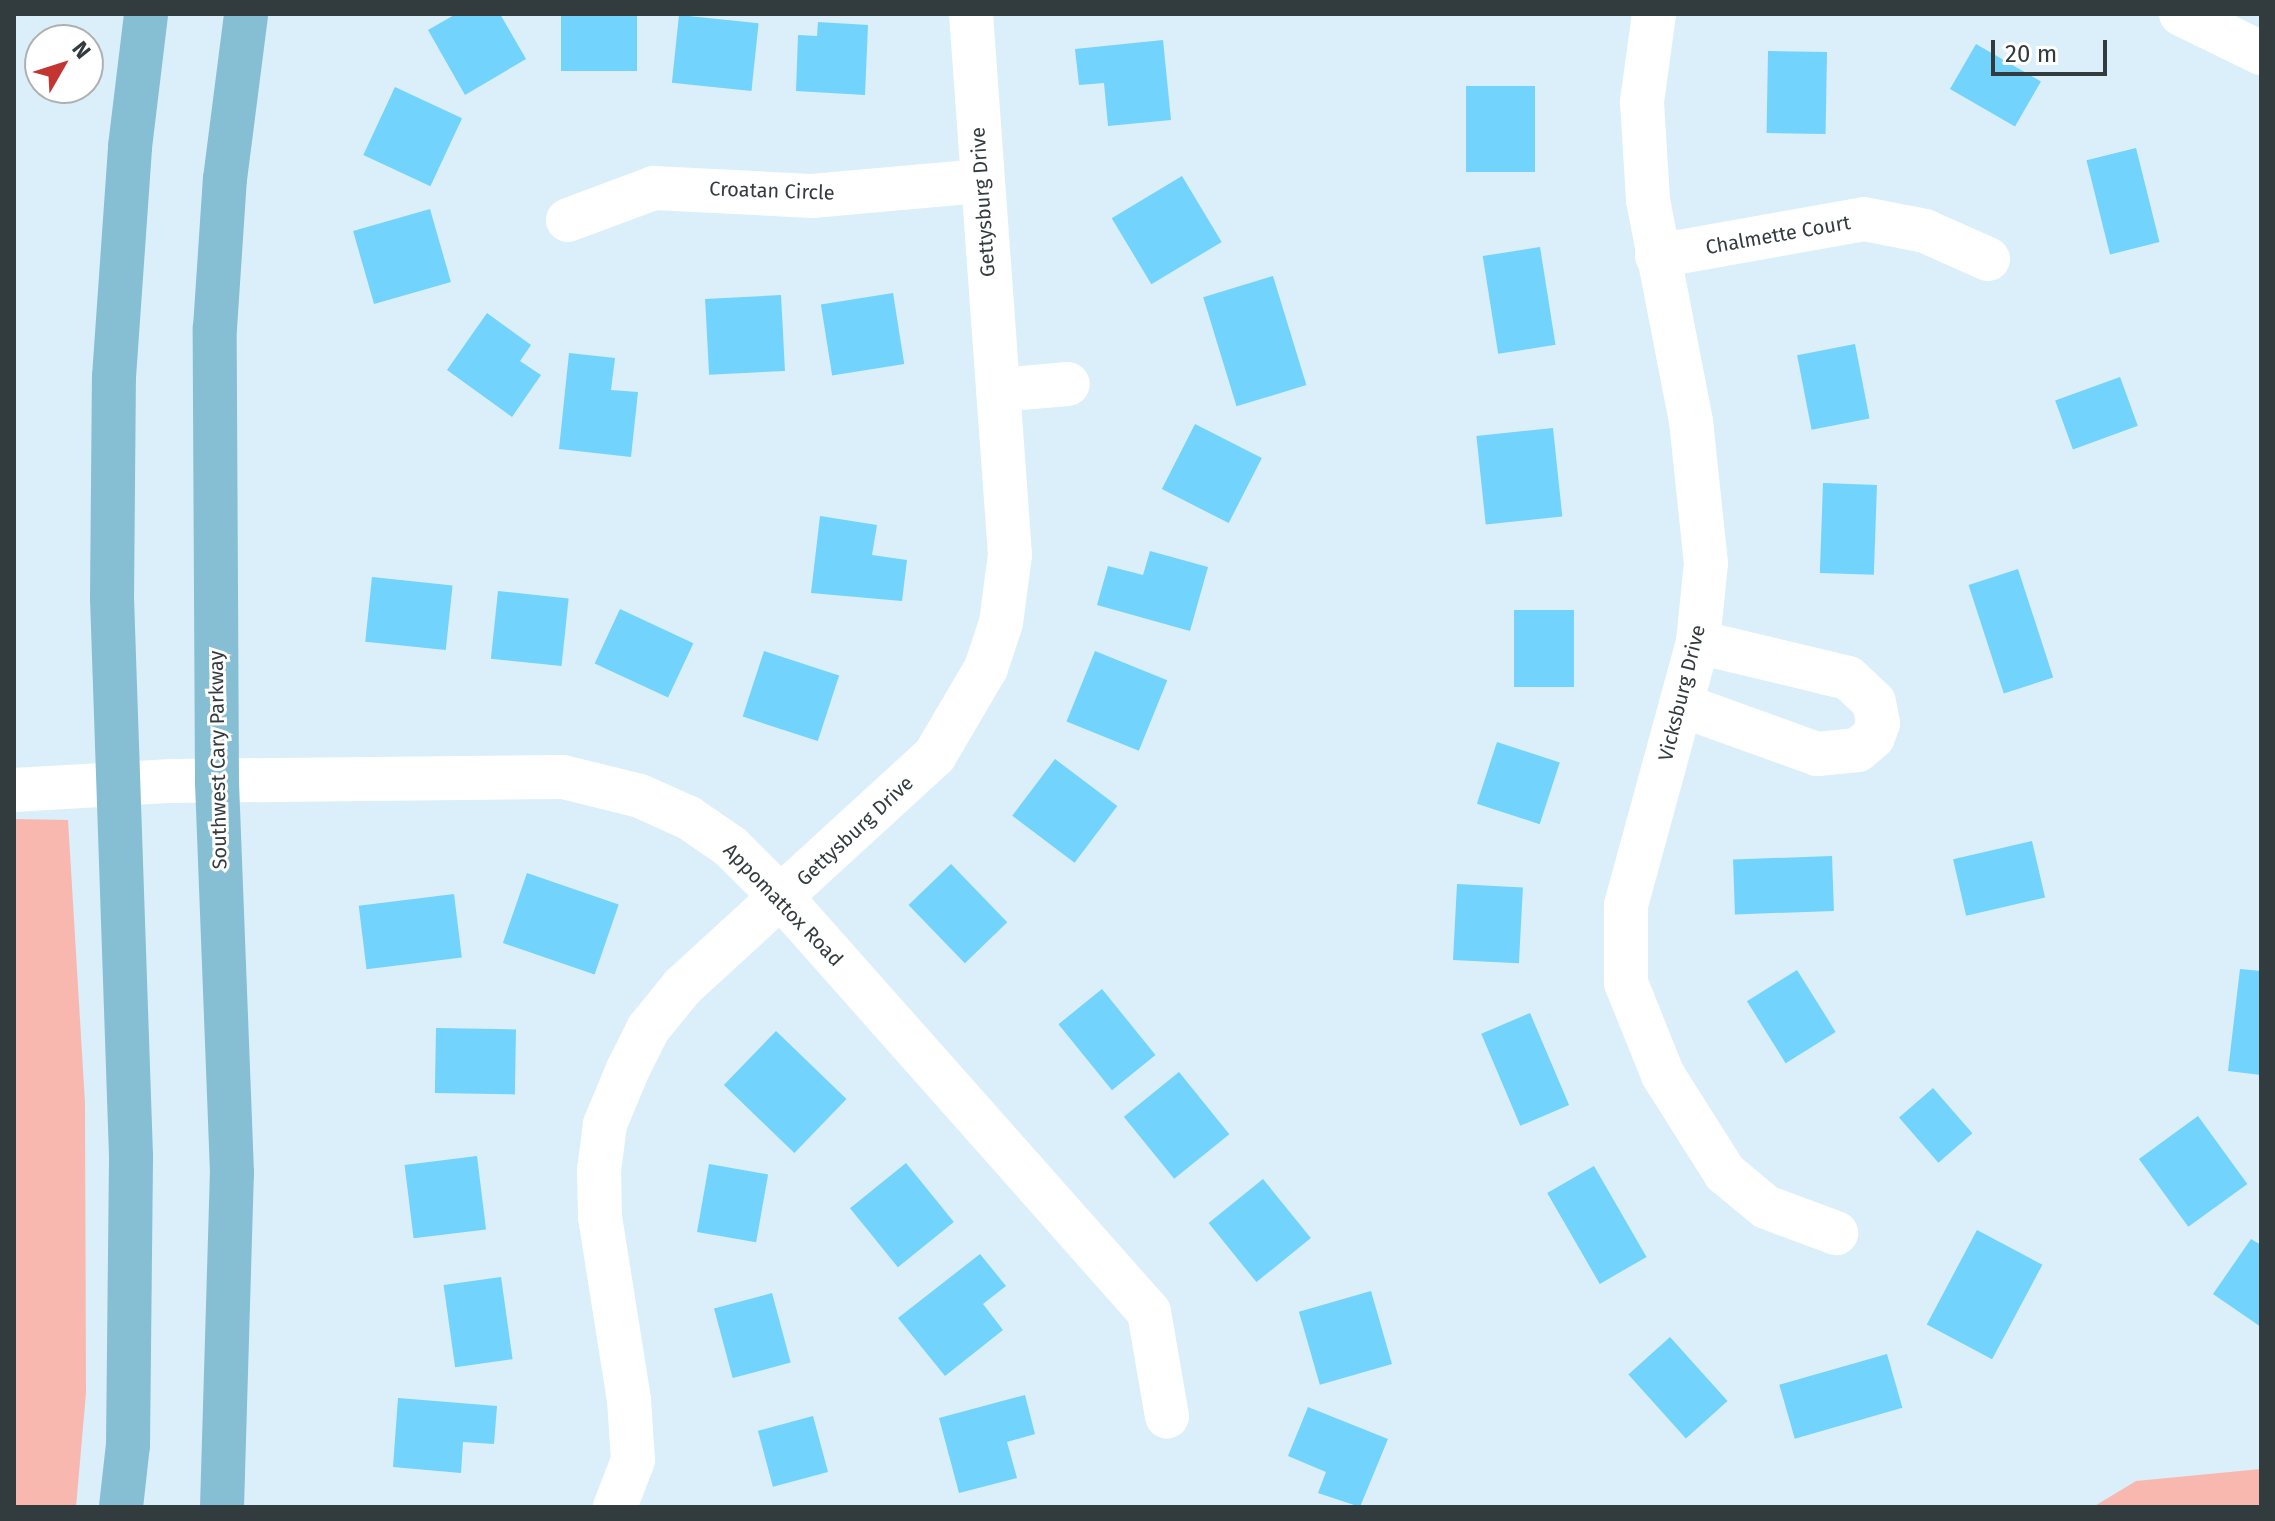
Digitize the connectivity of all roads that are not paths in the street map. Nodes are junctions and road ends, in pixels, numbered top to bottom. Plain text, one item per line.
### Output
1 (146, 14) edge
2 (246, 14) edge
3 (971, 14) edge
4 (1654, 14) edge
5 (2181, 14) edge
6 (2261, 53) edge
7 (981, 181) junction
8 (568, 220) dead end
9 (1657, 256) junction
10 (1988, 259) dead end
11 (1068, 384) dead end
12 (998, 390) junction
13 (1698, 642) junction
14 (1681, 705) junction
15 (217, 783) junction
16 (120, 785) junction
17 (14, 790) edge
18 (782, 898) junction
19 (1836, 1233) dead end
20 (1167, 1416) dead end
21 (121, 1507) edge
22 (222, 1507) edge
23 (615, 1507) edge

1 - 16 main road
2 - 15 main road, Southwest Cary Parkway
3 - 7 street, Gettysburg Drive
4 - 9 street, Vicksburg Drive
5 - 6 street
7 - 8 street, Croatan Circle
7 - 12 street, Gettysburg Drive
9 - 10 street, Chalmette Court
9 - 13 street, Vicksburg Drive
11 - 12 street
12 - 18 street, Gettysburg Drive
13 - 14 street, Vicksburg Drive
13 - 14 street
14 - 19 street, Vicksburg Drive
15 - 16 street, Appomattox Road
15 - 18 street, Appomattox Road
15 - 22 main road, Southwest Cary Parkway
16 - 17 street, Appomattox Road
16 - 21 main road
18 - 20 street, Appomattox Road
18 - 23 street, Gettysburg Drive

